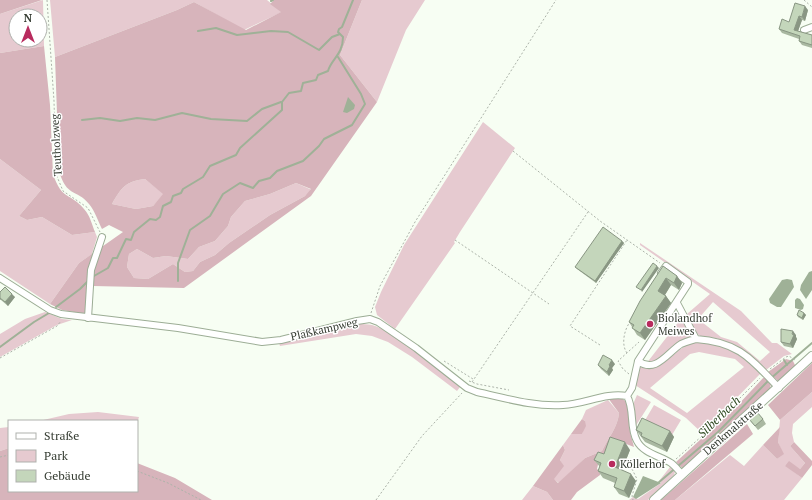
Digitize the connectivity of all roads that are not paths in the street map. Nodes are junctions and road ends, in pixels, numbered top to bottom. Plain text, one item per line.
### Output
1 (812, 27) edge
2 (804, 30) dead end
3 (102, 237) road end
4 (0, 278) edge
5 (657, 278) edge
6 (677, 303) junction
7 (88, 318) junction
8 (696, 339) junction
9 (812, 356) edge
10 (638, 361) junction
11 (779, 388) junction
12 (627, 396) junction
13 (680, 472) junction
14 (654, 500) edge

1 - 2 street
3 - 7 street
4 - 7 street, Plaßkampweg
5 - 6 street
6 - 8 street
6 - 10 street
7 - 12 street, Plaßkampweg
8 - 10 street
8 - 11 street
9 - 11 main road, Denkmalstraße
10 - 12 street
11 - 13 main road, Denkmalstraße
12 - 13 street
13 - 14 main road, Denkmalstraße

